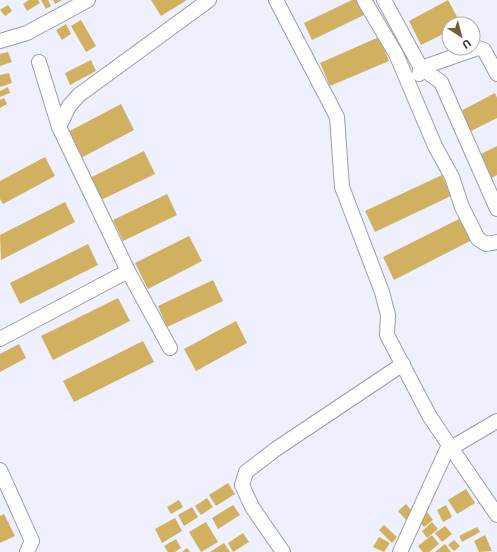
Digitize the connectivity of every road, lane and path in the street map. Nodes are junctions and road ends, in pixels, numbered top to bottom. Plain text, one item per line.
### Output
1 (88, 0) edge
2 (208, 0) edge
3 (276, 0) edge
4 (364, 0) edge
5 (384, 0) edge
6 (0, 42) edge
7 (39, 62) dead end
8 (421, 68) junction
9 (497, 74) edge
10 (414, 92) junction
11 (59, 127) junction
12 (497, 209) edge
13 (497, 242) edge
14 (128, 271) junction
15 (0, 339) edge
16 (170, 348) dead end
17 (403, 364) junction
18 (497, 421) edge
19 (450, 447) junction
20 (0, 470) edge
21 (497, 515) edge
22 (27, 552) edge
23 (283, 552) edge
24 (400, 552) edge

1 - 6 street
2 - 11 street
3 - 17 street
4 - 10 street
5 - 8 street
7 - 11 street
8 - 9 street
8 - 10 street
8 - 12 street
10 - 13 street
11 - 14 street
14 - 15 street
14 - 16 street
17 - 19 street
17 - 23 street
18 - 19 street
19 - 21 street
19 - 24 street
20 - 22 street

